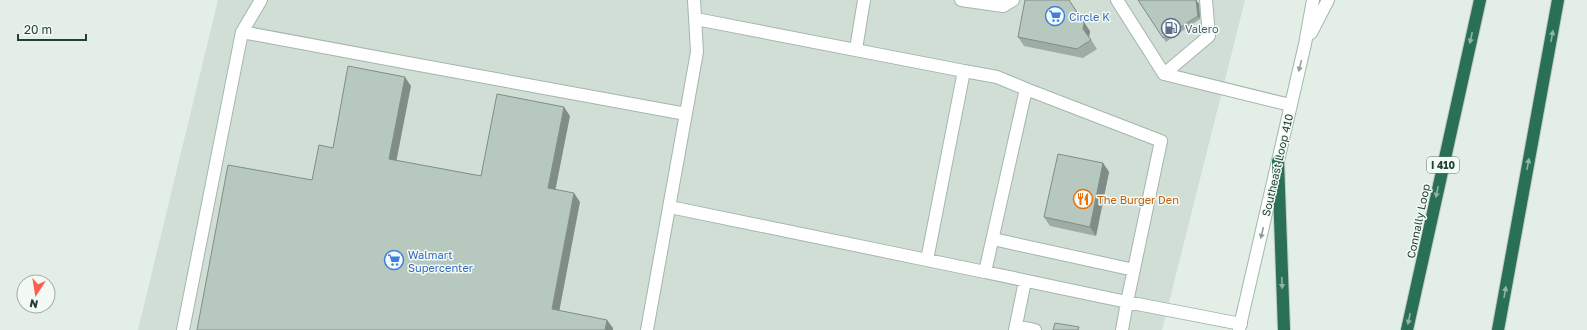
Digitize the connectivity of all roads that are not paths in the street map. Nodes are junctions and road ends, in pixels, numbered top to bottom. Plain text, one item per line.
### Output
1 (261, 0) edge
2 (694, 0) edge
3 (864, 0) edge
4 (961, 0) edge
5 (1013, 0) edge
6 (1117, 0) edge
7 (1206, 0) edge
8 (1313, 0) edge
9 (1328, 0) edge
10 (1480, 0) edge
11 (1558, 0) edge
12 (696, 19) junction
13 (242, 32) junction
14 (1305, 44) junction
15 (856, 50) junction
16 (964, 71) junction
17 (1164, 74) junction
18 (1026, 89) junction
19 (1290, 105) junction
20 (686, 114) junction
21 (1278, 160) junction
22 (670, 207) junction
23 (992, 239) junction
24 (927, 260) junction
25 (1134, 270) junction
26 (985, 272) junction
27 (1025, 281) junction
28 (1127, 302) junction
29 (1240, 327) edge
30 (1016, 328) edge
31 (183, 330) edge
32 (647, 330) edge
33 (1035, 330) edge
34 (1122, 330) edge
35 (1284, 330) edge
36 (1407, 330) edge
37 (1498, 330) edge

1 - 13 main road
2 - 12 main road
3 - 15 main road
4 - 5 main road
6 - 17 main road
7 - 17 main road
8 - 14 main road, Southeast Loop 410
9 - 14 main road
10 -> 36 highway, Connally Loop / I 410
37 -> 11 highway
12 - 15 main road
12 - 20 main road
13 - 20 main road
13 - 31 main road
14 -> 19 main road, Southeast Loop 410
15 - 16 main road
16 - 18 main road
16 - 24 main road
17 - 19 main road
18 - 23 main road
18 - 25 main road
19 - 21 main road, Southeast Loop 410
20 - 22 main road
21 -> 29 main road, Southeast Loop 410
21 -> 35 highway
22 - 24 main road
22 - 32 main road
23 - 25 main road
23 - 26 main road
24 - 26 main road
25 - 28 main road
26 - 27 main road
27 - 28 main road
27 - 30 main road
28 - 29 main road
28 - 34 main road
30 - 33 main road

